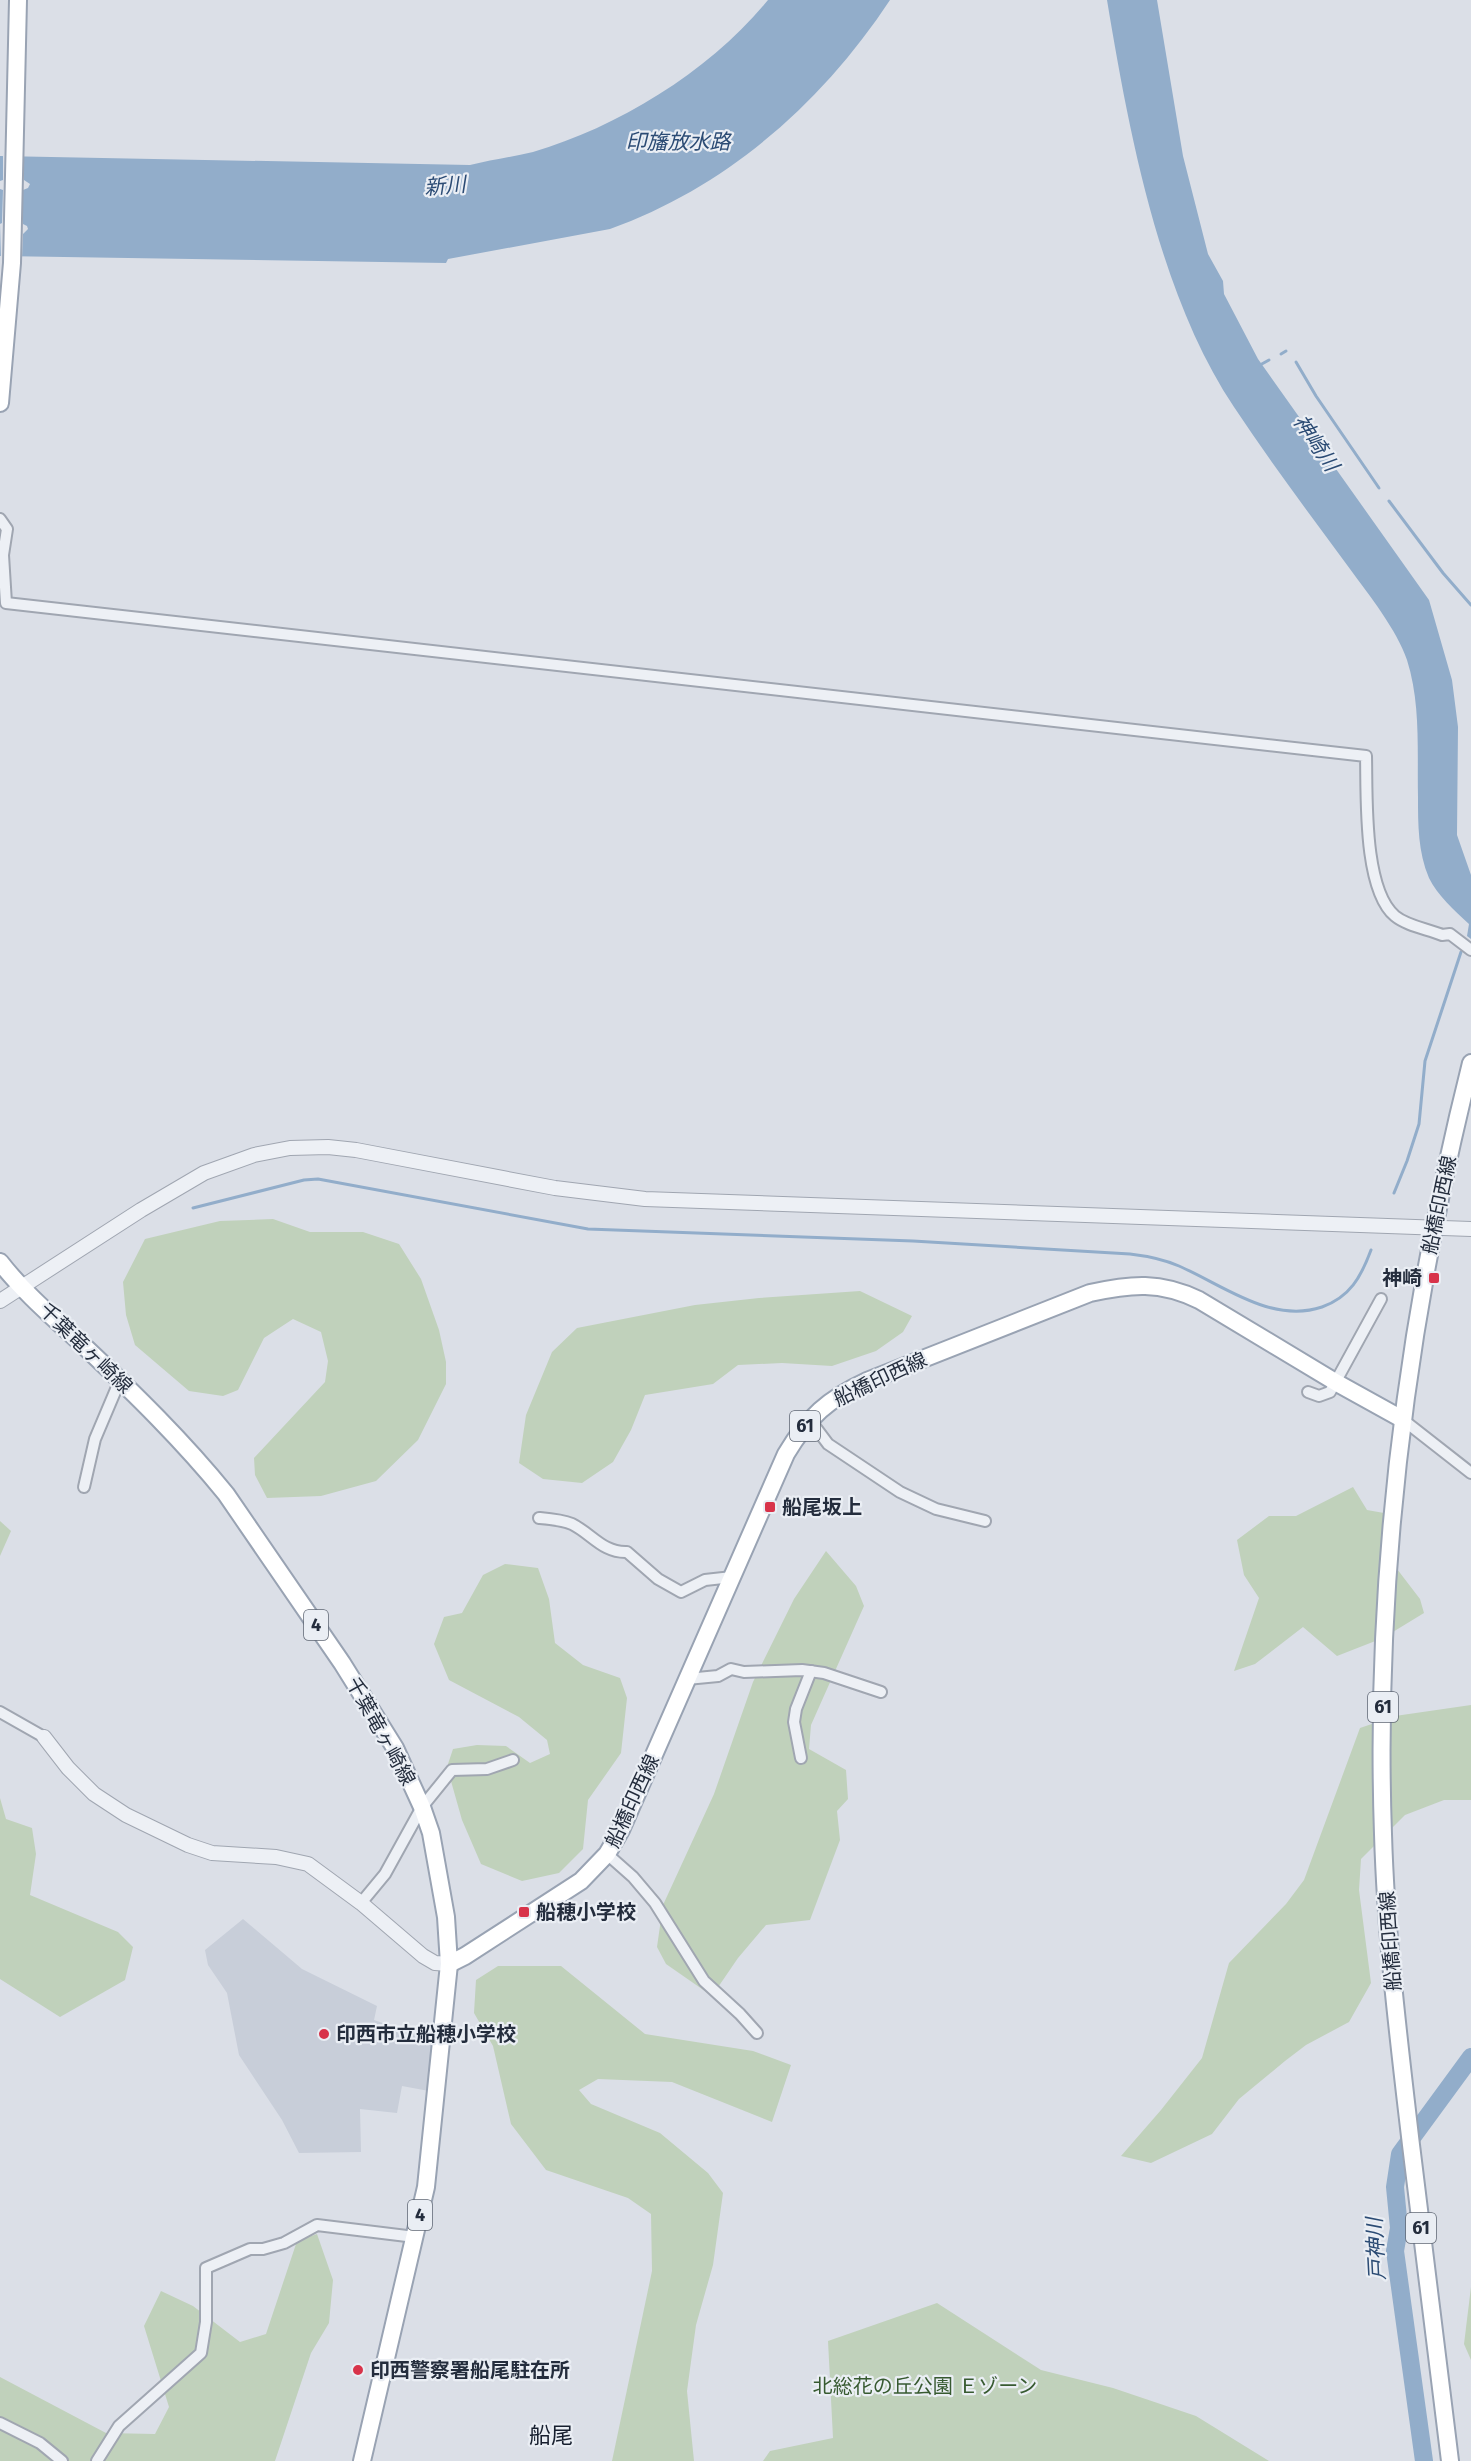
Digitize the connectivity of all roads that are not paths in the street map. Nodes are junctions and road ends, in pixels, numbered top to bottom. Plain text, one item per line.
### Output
1 (18, 0) edge
2 (0, 403) edge
3 (0, 519) edge
4 (1471, 950) edge
5 (1471, 1063) edge
6 (1433, 1228) junction
7 (1471, 1229) edge
8 (0, 1262) edge
9 (23, 1287) junction
10 (1381, 1299) dead end
11 (0, 1301) edge
12 (120, 1380) junction
13 (1337, 1383) junction
14 (1308, 1392) dead end
15 (1402, 1419) junction
16 (810, 1420) junction
17 (1471, 1473) edge
18 (84, 1487) dead end
19 (539, 1518) dead end
20 (985, 1521) dead end
21 (732, 1577) junction
22 (811, 1671) junction
23 (687, 1679) junction
24 (881, 1692) dead end
25 (0, 1712) edge
26 (44, 1737) joint
27 (801, 1758) dead end
28 (513, 1760) dead end
29 (422, 1807) junction
30 (607, 1854) junction
31 (361, 1903) junction
32 (449, 1964) junction
33 (757, 2033) dead end
34 (415, 2237) junction
35 (0, 2423) edge
36 (62, 2461) edge
37 (98, 2461) edge
38 (362, 2461) edge
39 (1450, 2461) edge

1 - 2 main road
3 - 4 street
5 - 6 main road, 船橋印西線 / 61
6 - 7 street
6 - 9 street
6 - 15 main road, 船橋印西線 / 61
8 - 9 main road, 千葉竜ヶ崎線 / 4
9 - 11 street
9 - 12 main road, 千葉竜ヶ崎線 / 4
10 - 13 street
12 - 18 street
12 - 29 main road, 千葉竜ヶ崎線 / 4
13 - 14 street
13 - 15 main road, 船橋印西線 / 61
13 - 16 main road, 船橋印西線 / 61
15 - 17 street
15 - 39 main road, 船橋印西線 / 61
16 - 20 street
16 - 21 main road, 船橋印西線 / 61
19 - 21 street
21 - 23 main road, 船橋印西線 / 61
22 - 23 street
22 - 24 street
22 - 27 street
23 - 30 main road, 船橋印西線 / 61
25 - 26 street
26 - 31 street
28 - 29 street
29 - 31 street
29 - 32 main road, 千葉竜ヶ崎線 / 4
30 - 32 main road, 船橋印西線 / 61
30 - 33 street
31 - 32 street
32 - 34 main road, 千葉竜ヶ崎線 / 4
34 - 37 street
34 - 38 main road, 千葉竜ヶ崎線 / 4
35 - 36 street

